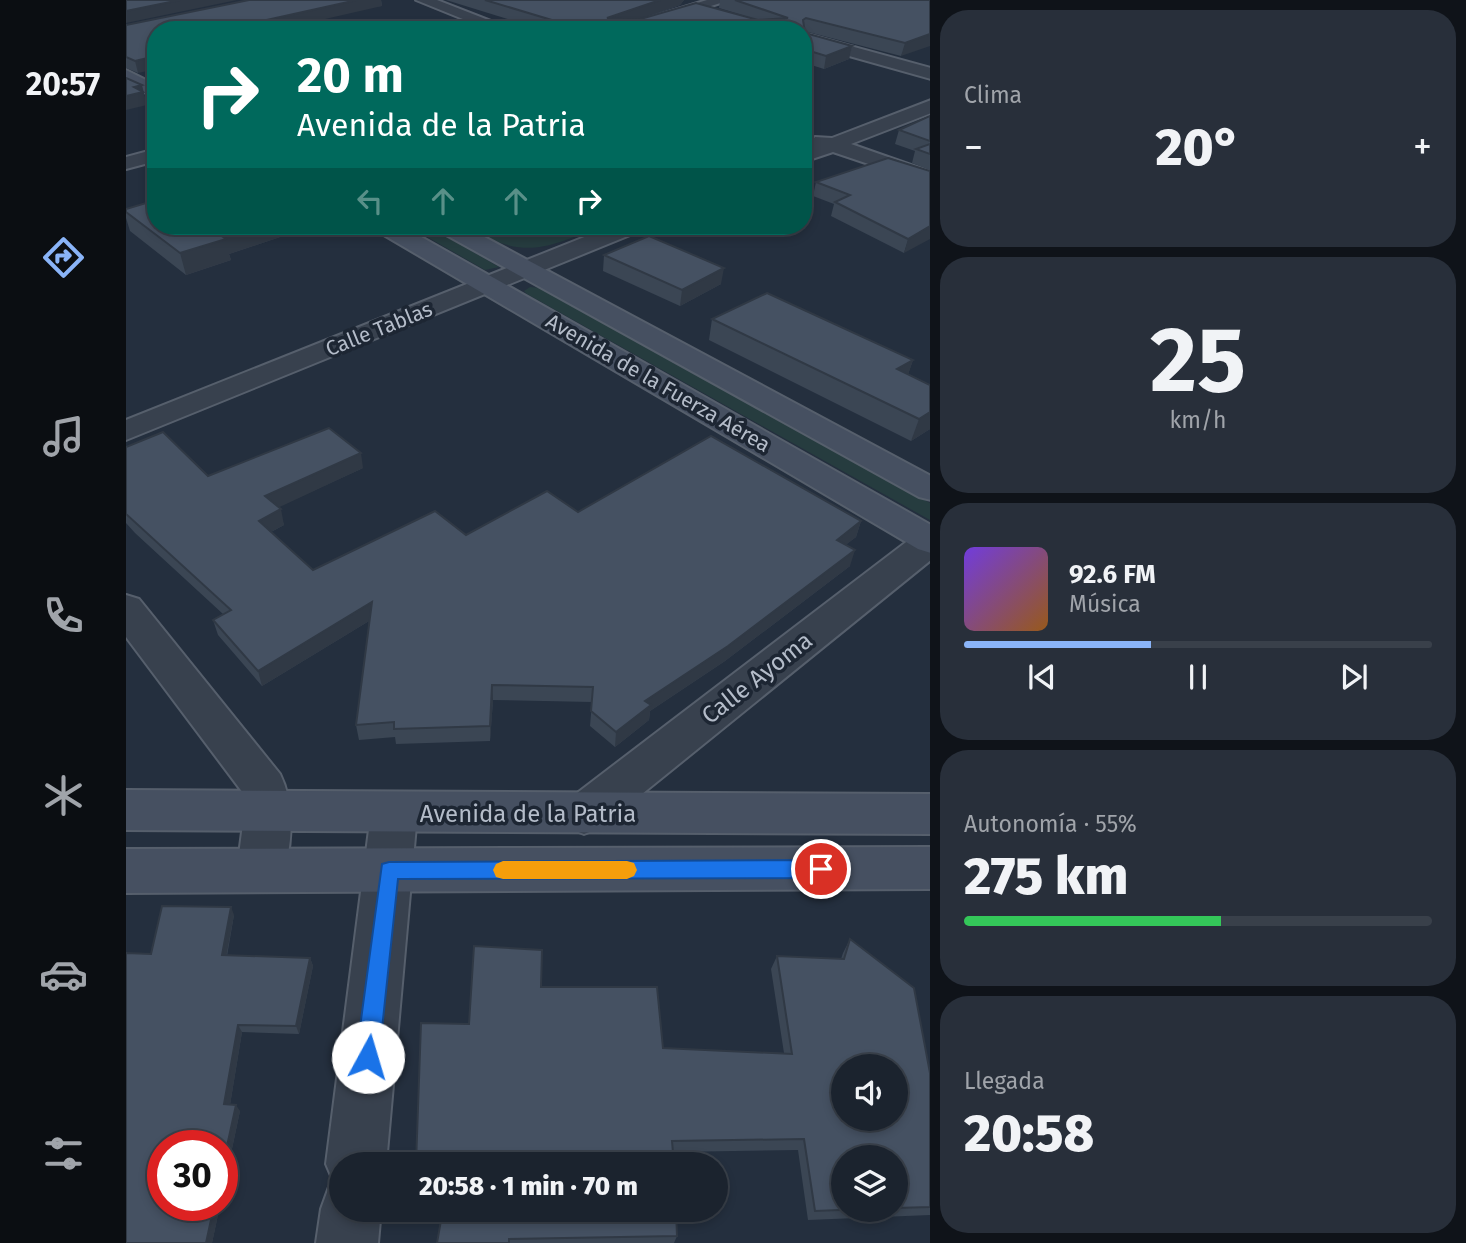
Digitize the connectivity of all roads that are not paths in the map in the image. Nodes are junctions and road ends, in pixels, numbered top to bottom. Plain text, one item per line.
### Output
1 (423, 0) edge
2 (670, 0) edge
3 (696, 8) junction
4 (723, 8) edge
5 (481, 21) edge
6 (649, 21) edge
7 (812, 40) edge
8 (930, 57) edge
9 (904, 66) junction
10 (930, 74) edge
11 (126, 75) edge
12 (147, 88) edge
13 (930, 106) edge
14 (812, 138) edge
15 (831, 145) junction
16 (812, 152) edge
17 (147, 157) edge
18 (126, 163) edge
19 (930, 179) edge
20 (401, 235) edge
21 (464, 235) edge
22 (610, 235) edge
23 (526, 269) junction
24 (487, 285) junction
25 (126, 431) edge
26 (930, 490) edge
27 (930, 541) edge
28 (126, 609) edge
29 (268, 809) junction
30 (126, 810) edge
31 (394, 814) junction
32 (584, 814) junction
33 (930, 814) edge
34 (930, 869) edge
35 (261, 870) junction
36 (389, 870) junction
37 (126, 872) edge
38 (357, 1152) edge
39 (349, 1222) edge
40 (347, 1243) edge

1 - 5 street
2 - 3 street
3 - 4 street
3 - 6 street
7 - 9 street
8 - 9 street
9 - 10 street
11 - 12 main road
13 - 15 street
14 - 15 street
15 - 16 street
15 - 19 street
17 - 18 street
20 - 24 main road, Avenida de la Fuerza Aérea
21 - 23 main road, Avenida de la Fuerza Aérea
22 - 23 street, Calle Tablas
23 - 24 street, Calle Tablas
23 - 26 main road, Avenida de la Fuerza Aérea
24 - 25 street, Calle Tablas
24 - 27 main road, Avenida de la Fuerza Aérea
27 - 32 street, Calle Ayoma
28 - 29 street
29 - 30 main road, Avenida de la Patria
29 - 31 main road, Avenida de la Patria
29 - 35 street
31 - 32 main road, Avenida de la Patria
31 - 36 street
32 - 33 main road, Avenida de la Patria
34 - 36 main road
35 - 36 main road
35 - 37 main road
36 - 38 street
39 - 40 street

